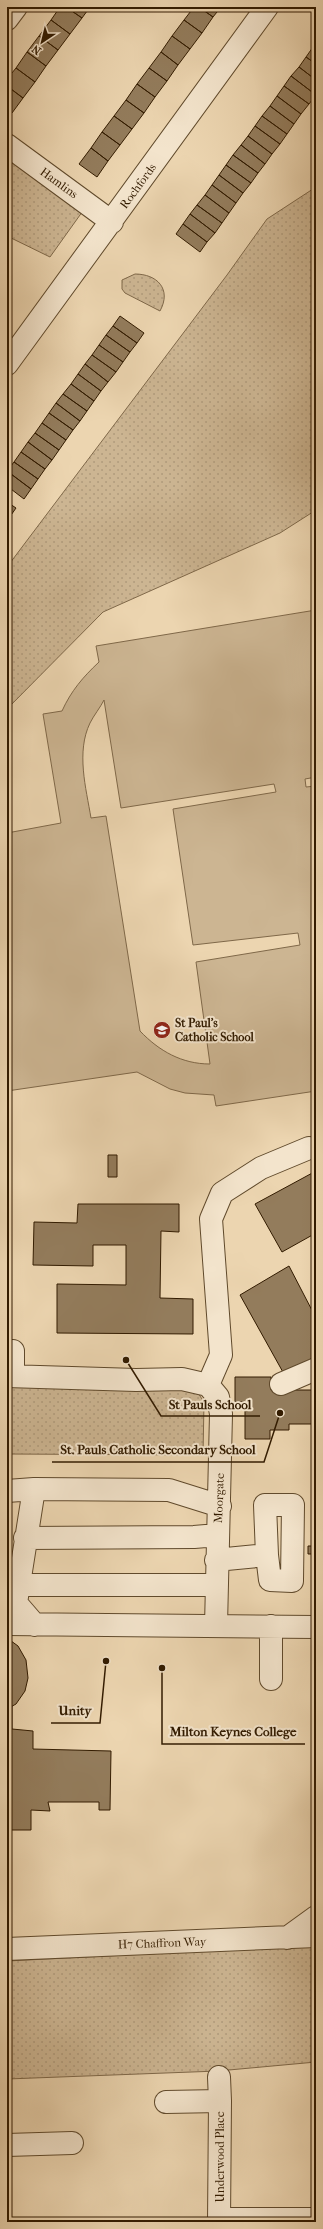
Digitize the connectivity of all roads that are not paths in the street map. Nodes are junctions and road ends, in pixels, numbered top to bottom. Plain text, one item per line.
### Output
1 (16, 7) edge
2 (267, 7) edge
3 (7, 19) edge
4 (7, 145) edge
5 (112, 222) junction
6 (7, 364) edge
7 (309, 1148) dead end
8 (13, 1351) dead end
9 (316, 1368) edge
10 (10, 1376) edge
11 (281, 1384) dead end
12 (208, 1385) junction
13 (34, 1489) junction
14 (7, 1491) edge
15 (220, 1506) junction
16 (218, 1535) junction
17 (25, 1538) junction
18 (267, 1554) dead end
19 (216, 1560) junction
20 (17, 1585) junction
21 (216, 1585) junction
22 (7, 1624) edge
23 (35, 1625) junction
24 (216, 1626) junction
25 (271, 1626) junction
26 (316, 1627) edge
27 (271, 1679) dead end
28 (316, 1917) edge
29 (316, 1936) edge
30 (287, 1938) junction
31 (7, 1949) edge
32 (219, 2077) dead end
33 (220, 2101) junction
34 (166, 2102) dead end
35 (72, 2143) dead end
36 (7, 2145) edge
37 (316, 2219) edge
38 (219, 2220) edge

1 - 3 street
2 - 5 street, Rochfords
4 - 5 street, Hamlins
5 - 6 street, Rochfords
7 - 12 street
8 - 10 street
9 - 11 street
10 - 12 street
12 - 15 street, Moorgate
13 - 14 street
13 - 15 street
13 - 17 street
15 - 16 street, Moorgate
16 - 17 street
16 - 19 street, Moorgate
17 - 20 street
18 - 19 street
19 - 21 street, Moorgate
20 - 21 street
20 - 23 street
21 - 24 street, Moorgate
22 - 23 street
23 - 24 street
24 - 25 street
25 - 26 street
25 - 27 street
28 - 30 street
29 - 30 street, H7 Chaffron Way
30 - 31 street, H7 Chaffron Way
32 - 33 street
33 - 34 street, Underwood Place
33 - 38 street, Underwood Place
35 - 36 street
37 - 38 street, Underwood Place

